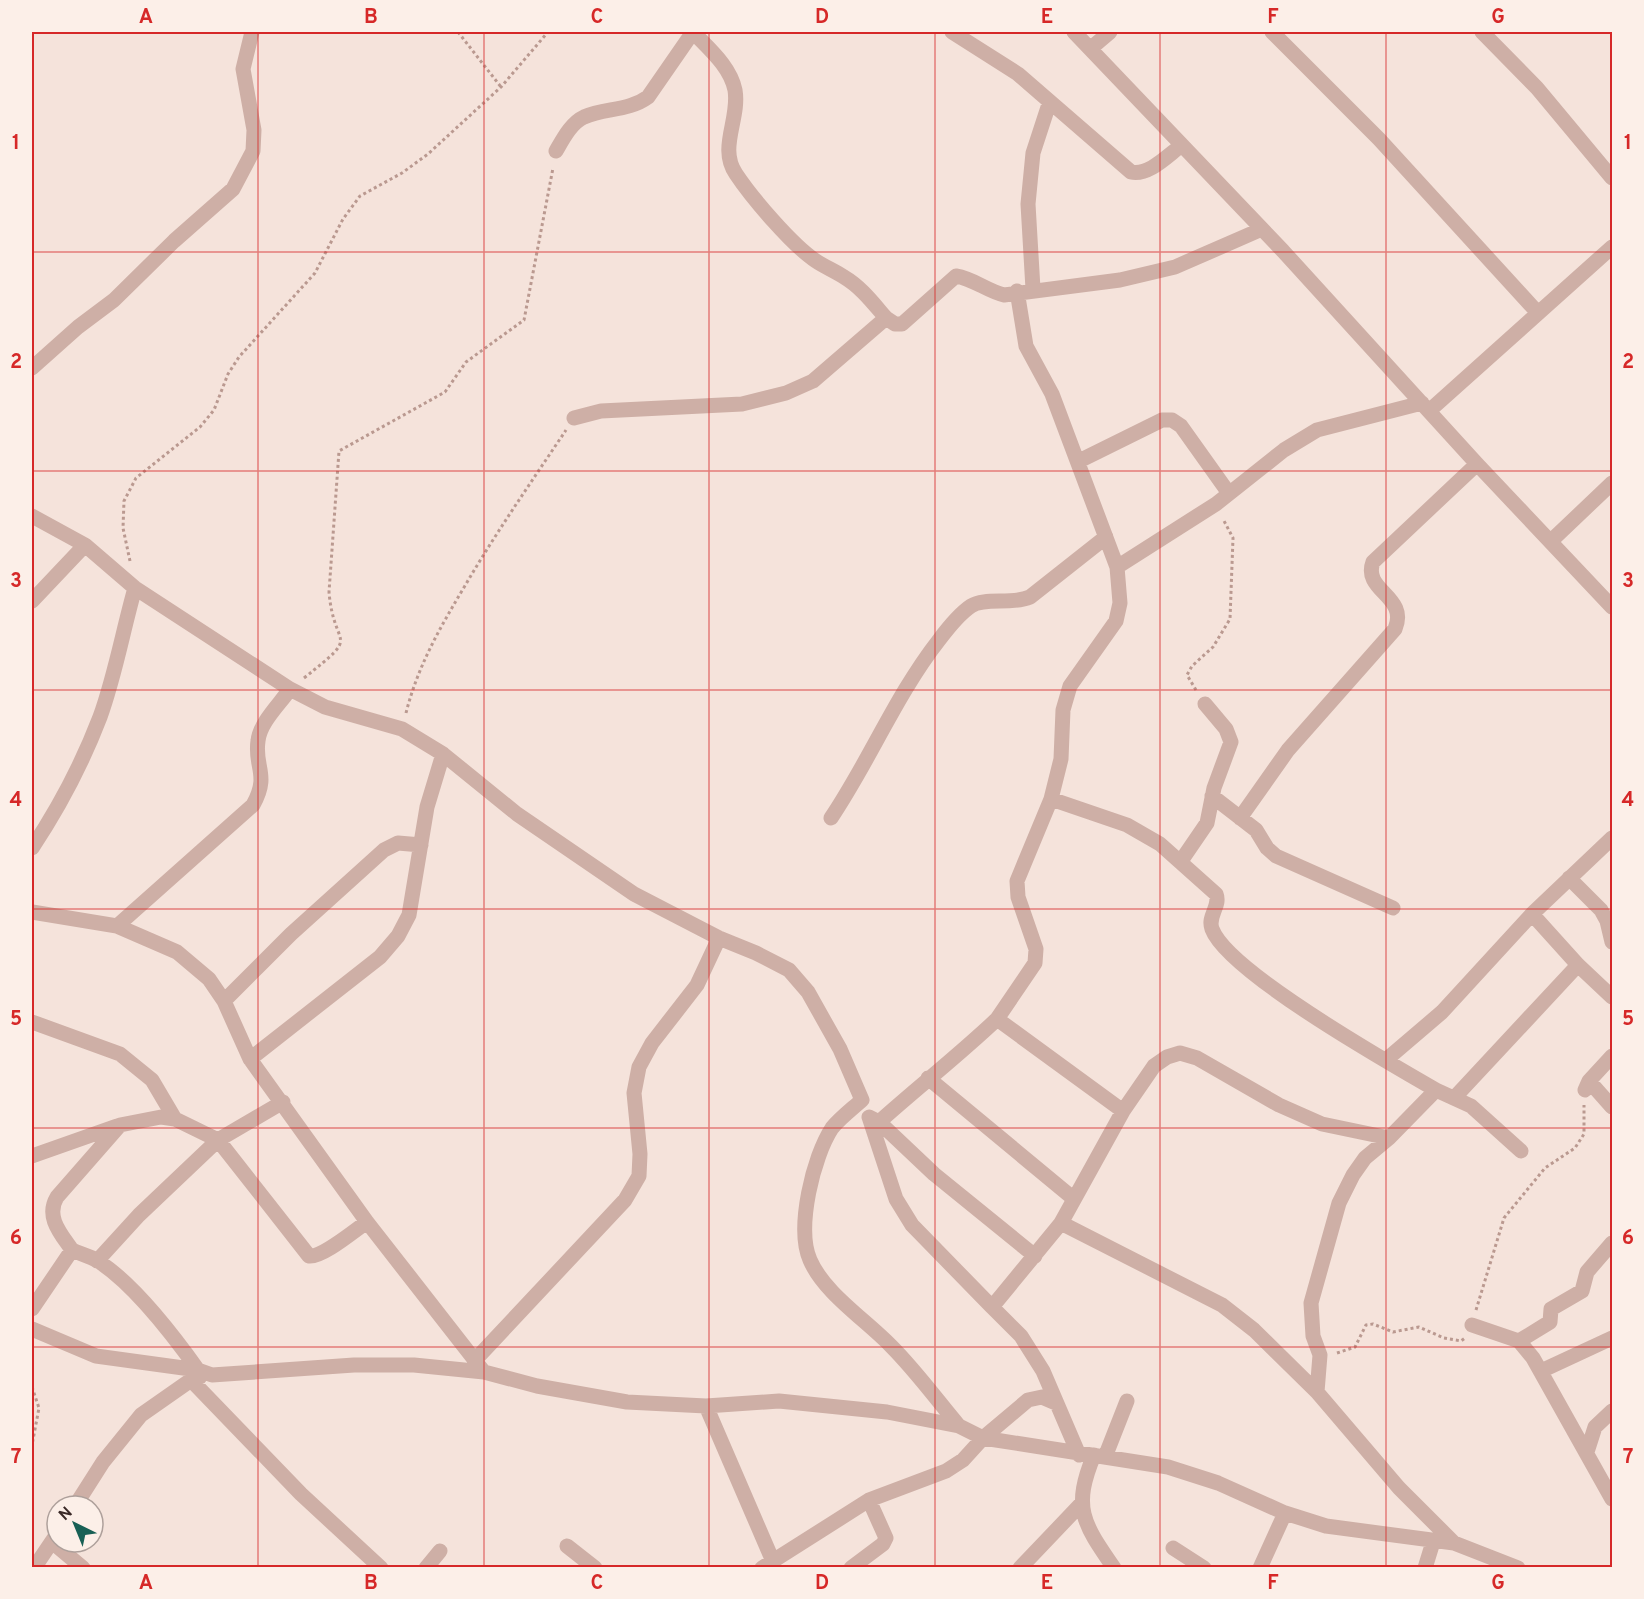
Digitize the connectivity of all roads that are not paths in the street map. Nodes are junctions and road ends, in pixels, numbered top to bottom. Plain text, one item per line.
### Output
1 (252, 32) edge
2 (693, 32) edge
3 (952, 32) edge
4 (1074, 32) edge
5 (1110, 32) edge
6 (1272, 32) edge
7 (1482, 32) edge
8 (1090, 49) junction
9 (1049, 104) junction
10 (1182, 145) junction
11 (556, 151) road end
12 (1612, 178) edge
13 (1262, 229) junction
14 (1612, 247) edge
15 (1033, 289) junction
16 (1017, 291) junction
17 (1538, 313) junction
18 (885, 318) junction
19 (32, 368) edge
20 (1426, 407) junction
21 (574, 418) road end
22 (1079, 461) junction
23 (1477, 464) junction
24 (1612, 483) edge
25 (1228, 492) junction
26 (32, 516) edge
27 (1106, 537) junction
28 (1551, 541) junction
29 (85, 545) junction
30 (1117, 567) junction
31 (135, 588) junction
32 (32, 602) edge
33 (1612, 607) edge
34 (290, 689) junction
35 (1205, 704) road end
36 (443, 754) junction
37 (1212, 796) junction
38 (1051, 799) junction
39 (831, 818) dead end
40 (1240, 818) junction
41 (1612, 838) edge
42 (421, 845) junction
43 (32, 848) edge
44 (1181, 861) junction
45 (1569, 878) junction
46 (1393, 908) dead end
47 (32, 912) edge
48 (1532, 914) junction
49 (117, 926) junction
50 (719, 938) junction
51 (1612, 942) edge
52 (1578, 965) junction
53 (1612, 997) edge
54 (224, 1001) junction
55 (997, 1019) junction
56 (32, 1022) edge
57 (1612, 1056) edge
58 (250, 1059) junction
59 (1387, 1059) junction
60 (928, 1078) junction
61 (1436, 1090) junction
62 (1455, 1097) junction
63 (862, 1100) junction
64 (283, 1102) junction
65 (1612, 1107) edge
66 (1123, 1111) junction
67 (175, 1119) junction
68 (874, 1120) junction
69 (120, 1125) junction
70 (1389, 1138) junction
71 (218, 1140) junction
72 (1521, 1151) dead end
73 (32, 1156) edge
74 (1074, 1199) junction
75 (368, 1222) junction
76 (1061, 1223) junction
77 (1612, 1243) edge
78 (72, 1250) junction
79 (1035, 1256) junction
80 (97, 1261) junction
81 (992, 1307) junction
82 (32, 1309) edge
83 (1472, 1324) road end
84 (32, 1329) edge
85 (1612, 1338) edge
86 (1519, 1341) junction
87 (479, 1366) junction
88 (1541, 1371) junction
89 (200, 1375) junction
90 (1317, 1392) junction
91 (1127, 1401) dead end
92 (1056, 1403) junction
93 (706, 1406) junction
94 (1612, 1411) edge
95 (959, 1426) junction
96 (982, 1438) junction
97 (1587, 1452) junction
98 (1093, 1456) junction
99 (83, 1494) edge
100 (1612, 1499) edge
101 (869, 1500) junction
102 (1081, 1504) junction
103 (1285, 1513) junction
104 (1433, 1542) junction
105 (1454, 1543) junction
106 (567, 1546) dead end
107 (1173, 1548) dead end
108 (440, 1551) dead end
109 (45, 1552) edge
110 (69, 1554) edge
111 (767, 1563) edge
112 (34, 1568) edge
113 (83, 1568) edge
114 (381, 1568) edge
115 (426, 1568) edge
116 (595, 1568) edge
117 (852, 1568) edge
118 (1020, 1568) edge
119 (1114, 1568) edge
120 (1204, 1568) edge
121 (1260, 1568) edge
122 (1425, 1568) edge
123 (1518, 1568) edge

1 - 19 street
2 - 11 street
2 - 18 street
3 - 9 street
4 - 8 street
5 - 8 street
6 - 17 street
7 - 12 street
8 - 10 street
9 - 10 street
9 - 15 street
10 - 13 street
13 - 15 street
13 - 20 street
14 - 17 street
15 - 16 street
16 - 18 street
16 - 22 street
17 - 20 street
18 - 21 street
20 - 23 street
20 - 25 street
22 - 25 street
22 - 27 street
23 - 28 street
23 - 40 street
24 - 28 street
25 - 30 street
26 - 29 street
27 - 30 street
27 - 39 street
28 - 33 street
29 - 31 street
29 - 32 street
30 - 38 street
31 - 34 street
31 - 43 street
34 - 36 street
34 - 49 street
35 - 37 street
36 - 42 street
36 - 50 street
37 - 40 street
37 - 44 street
38 - 44 street
38 - 55 street
40 - 46 street
41 - 45 street
42 - 54 street
42 - 58 street
44 - 59 street
45 - 48 street
45 - 51 street
47 - 49 street
48 - 52 street
48 - 59 street
49 - 54 street
50 - 63 street
50 - 87 street
52 - 53 street
52 - 62 street
54 - 58 street
55 - 60 street
55 - 66 street
56 - 67 street
57 - 65 street
58 - 64 street
59 - 61 street
60 - 68 street
60 - 74 street
61 - 62 street
61 - 70 street
62 - 72 street
63 - 68 street
63 - 95 street
64 - 71 street
64 - 75 street
66 - 70 street
66 - 74 street
67 - 69 street
67 - 71 street
68 - 79 street
68 - 81 street
69 - 73 street
69 - 78 street
70 - 90 street
71 - 75 street
71 - 80 street
74 - 76 street
75 - 87 street
76 - 79 street
76 - 90 street
77 - 86 street
78 - 80 street
78 - 82 street
79 - 81 street
80 - 89 street
81 - 92 street
83 - 86 street
84 - 89 street
85 - 88 street
86 - 88 street
87 - 89 street
87 - 93 street
88 - 97 street
89 - 99 street
89 - 114 street
90 - 105 street
91 - 98 street
92 - 96 street
92 - 98 street
93 - 95 street
93 - 111 street
94 - 97 street
95 - 96 street
96 - 98 street
96 - 101 street
97 - 100 street
98 - 102 street
98 - 103 street
101 - 111 street
101 - 117 street
102 - 118 street
102 - 119 street
103 - 104 street
103 - 121 street
104 - 105 street
104 - 122 street
105 - 123 street
106 - 116 street
107 - 120 street
108 - 115 street
109 - 112 street
110 - 113 street

